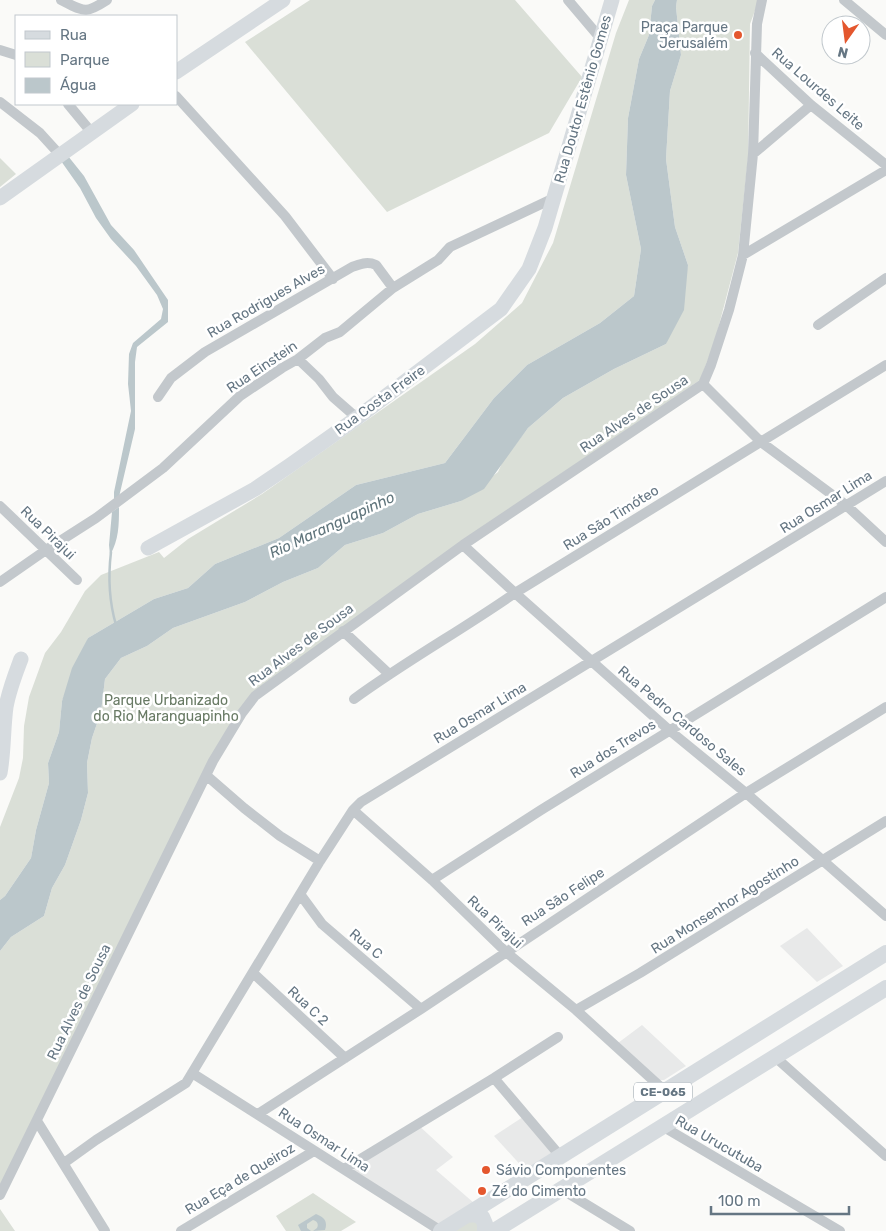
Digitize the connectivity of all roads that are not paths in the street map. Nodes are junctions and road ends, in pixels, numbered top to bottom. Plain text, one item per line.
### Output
1 (61, 0) edge
2 (107, 0) edge
3 (283, 0) edge
4 (568, 0) edge
5 (612, 0) edge
6 (762, 0) edge
7 (844, 0) edge
8 (886, 35) edge
9 (601, 39) junction
10 (0, 50) edge
11 (755, 53) junction
12 (15, 55) edge
13 (178, 71) edge
14 (178, 98) edge
15 (0, 102) edge
16 (69, 105) edge
17 (131, 105) edge
18 (811, 105) junction
19 (92, 133) junction
20 (753, 154) junction
21 (60, 155) junction
22 (886, 165) edge
23 (886, 170) edge
24 (0, 198) edge
25 (554, 198) junction
26 (743, 255) junction
27 (886, 278) edge
28 (333, 279) junction
29 (393, 288) junction
30 (818, 325) dead end
31 (298, 360) junction
32 (886, 365) edge
33 (703, 384) junction
34 (158, 397) dead end
35 (357, 418) junction
36 (761, 442) junction
37 (886, 481) edge
38 (0, 506) edge
39 (846, 506) junction
40 (886, 542) edge
41 (463, 545) junction
42 (148, 548) dead end
43 (46, 550) junction
44 (77, 580) dead end
45 (0, 582) edge
46 (515, 593) junction
47 (886, 597) edge
48 (343, 631) junction
49 (21, 659) dead end
50 (591, 662) junction
51 (389, 674) junction
52 (354, 699) dead end
53 (886, 706) edge
54 (3, 709) edge
55 (669, 730) junction
56 (2, 755) edge
57 (0, 773) edge
58 (206, 775) junction
59 (746, 793) junction
60 (353, 810) junction
61 (886, 821) edge
62 (824, 860) junction
63 (320, 861) junction
64 (432, 880) junction
65 (300, 894) junction
66 (886, 916) edge
67 (506, 952) junction
68 (886, 953) edge
69 (252, 973) junction
70 (884, 993) edge
71 (421, 1009) junction
72 (576, 1010) junction
73 (558, 1037) dead end
74 (774, 1056) junction
75 (345, 1058) junction
76 (192, 1073) junction
77 (494, 1078) junction
78 (666, 1091) junction
79 (258, 1114) junction
80 (36, 1121) junction
81 (662, 1126) junction
82 (314, 1150) junction
83 (561, 1156) junction
84 (886, 1156) edge
85 (64, 1162) junction
86 (344, 1169) junction
87 (521, 1182) junction
88 (561, 1189) junction
89 (0, 1195) edge
90 (541, 1202) junction
91 (467, 1215) junction
92 (614, 1222) junction
93 (105, 1231) edge
94 (181, 1231) edge
95 (441, 1231) edge
96 (485, 1231) edge
97 (494, 1231) edge
98 (608, 1231) edge
99 (630, 1231) edge
100 (840, 1231) edge

1 - 2 street
3 - 13 main road
4 - 9 street
5 - 9 main road, Rua Doutor Estênio Gomes
6 - 11 street
7 - 8 street
9 - 25 main road, Rua Doutor Estênio Gomes
10 - 12 street
11 - 18 street, Rua Lourdes Leite
11 - 20 street
14 - 28 street
15 - 21 street
16 - 19 street
17 - 19 main road
18 - 20 street
18 - 22 street, Rua Lourdes Leite
19 - 21 main road
20 - 26 street
21 - 24 main road
23 - 26 street
25 - 29 street, Rua Einstein
25 - 35 main road, Rua Costa Freire
26 - 33 street
27 - 30 street
28 - 29 street, Rua Rodrigues Alves
28 - 34 street, Rua Rodrigues Alves
29 - 31 street, Rua Einstein
31 - 35 street
31 - 43 street, Rua Einstein
32 - 36 street, Rua São Timóteo
33 - 36 street
33 - 41 street, Rua Alves de Sousa
35 - 42 main road, Rua Costa Freire
36 - 39 street
36 - 46 street, Rua São Timóteo
37 - 39 street, Rua Osmar Lima
38 - 43 street, Rua Pirajui
39 - 40 street
39 - 50 street, Rua Osmar Lima
41 - 46 street, Rua Pedro Cardoso Sales
41 - 48 street, Rua Alves de Sousa
43 - 44 street, Rua Pirajui
43 - 45 street, Rua Einstein
46 - 50 street, Rua Pedro Cardoso Sales
46 - 51 street, Rua São Timóteo
47 - 55 street, Rua dos Trevos
48 - 51 street
48 - 58 street, Rua Alves de Sousa
49 - 54 main road
50 - 55 street, Rua Pedro Cardoso Sales
50 - 60 street, Rua Osmar Lima
51 - 52 street, Rua São Timóteo
53 - 59 street, Rua São Felipe
54 - 56 main road
55 - 59 street, Rua Pedro Cardoso Sales
55 - 64 street, Rua dos Trevos
56 - 57 main road
58 - 63 street
58 - 80 street, Rua Alves de Sousa
59 - 62 street, Rua Pedro Cardoso Sales
59 - 67 street, Rua São Felipe
60 - 63 street, Rua Osmar Lima
60 - 64 street, Rua Pirajui
61 - 62 street, Rua Monsenhor Agostinho
62 - 66 street, Rua Pedro Cardoso Sales
62 - 72 street, Rua Monsenhor Agostinho
63 - 65 street, Rua Osmar Lima
64 - 67 street, Rua Pirajui
65 - 69 street, Rua Osmar Lima
65 - 71 street, Rua C
67 - 71 street, Rua São Felipe
67 - 72 street, Rua Pirajui
68 - 78 main road, CE-065
69 - 75 street, Rua C 2
69 - 76 street, Rua Osmar Lima
70 - 74 main road, CE-065
71 - 75 street, Rua São Felipe
72 - 78 street, Rua Pirajui
73 - 77 street
74 - 81 main road, CE-065
74 - 84 street
75 - 79 street, Rua São Felipe
76 - 79 street, Rua Osmar Lima
76 - 85 street, Rua Osmar Lima
77 - 83 street
77 - 86 street
78 - 83 main road, CE-065
79 - 82 street, Rua Osmar Lima
80 - 85 street
80 - 89 street, Rua Alves de Sousa
81 - 88 main road, CE-065
81 - 100 street, Rua Urucutuba
82 - 86 street, Rua Osmar Lima
82 - 94 street, Rua Eça de Queiroz
83 - 87 main road, CE-065
85 - 93 street
86 - 95 street, Rua Osmar Lima
87 - 90 main road
87 - 91 main road, CE-065
88 - 90 main road, CE-065
88 - 92 street
90 - 97 main road, CE-065
91 - 95 main road, CE-065
91 - 96 main road
92 - 98 street
92 - 99 street

